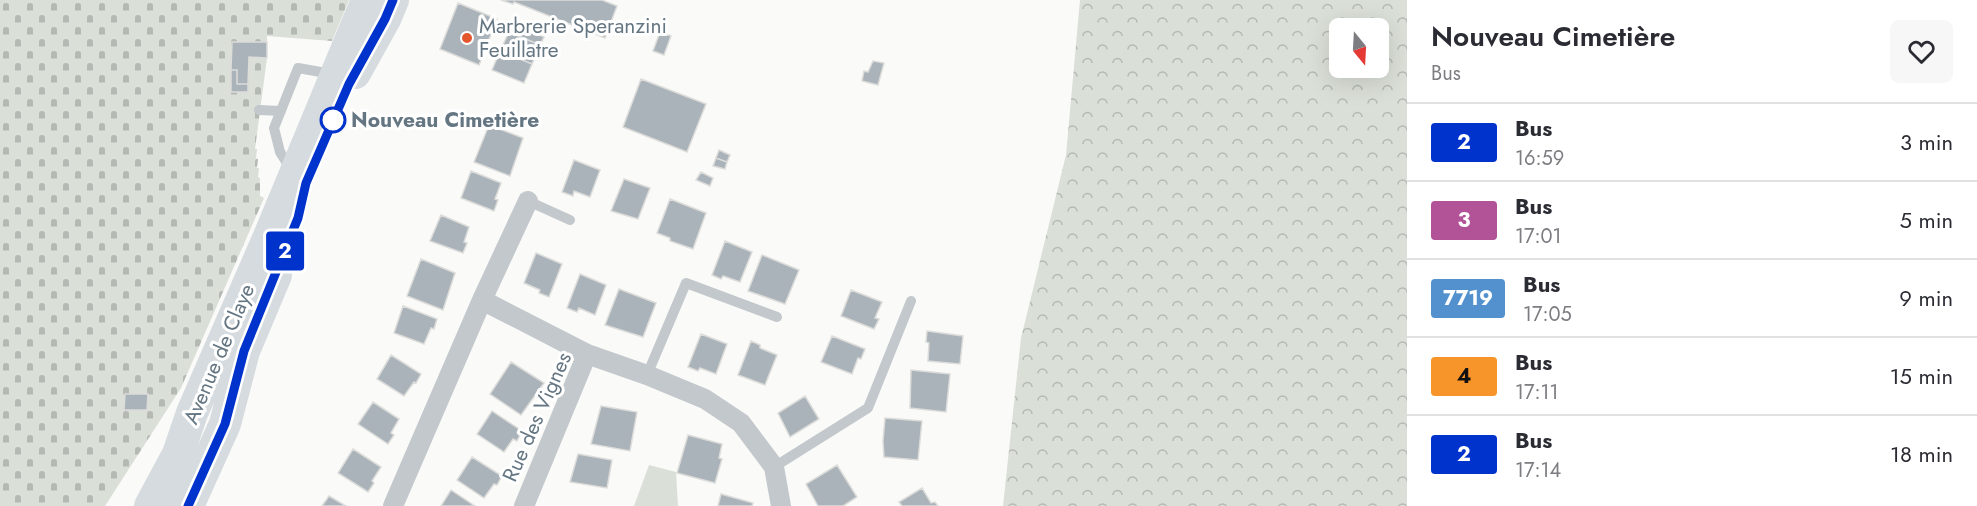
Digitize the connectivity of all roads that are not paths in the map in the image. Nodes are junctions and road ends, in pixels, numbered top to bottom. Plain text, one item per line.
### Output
1 (367, 0) edge
2 (393, 0) edge
3 (335, 75) junction
4 (259, 110) dead end
5 (281, 111) junction
6 (294, 174) junction
7 (528, 201) joint
8 (570, 220) dead end
9 (482, 300) junction
10 (911, 301) dead end
11 (777, 317) dead end
12 (588, 354) junction
13 (647, 375) junction
14 (178, 454) junction
15 (774, 467) junction
16 (150, 506) edge
17 (170, 506) edge
18 (188, 506) edge
19 (393, 506) edge
20 (524, 506) edge
21 (781, 506) edge

1 - 3 main road, Avenue de Claye
2 - 18 main road, Avenue de Claye
3 - 5 lane
3 - 6 main road, Avenue de Claye
4 - 5 lane
5 - 6 lane
6 - 14 main road, Avenue de Claye
7 - 8 lane
7 - 9 street
9 - 12 street
9 - 19 street
10 - 15 lane
11 - 13 lane
12 - 13 street, Rue des Vignes
12 - 20 street, Rue des Vignes
13 - 15 street, Rue des Vignes
14 - 16 main road, Avenue de Claye
14 - 17 street
15 - 21 street, Rue des Vignes

